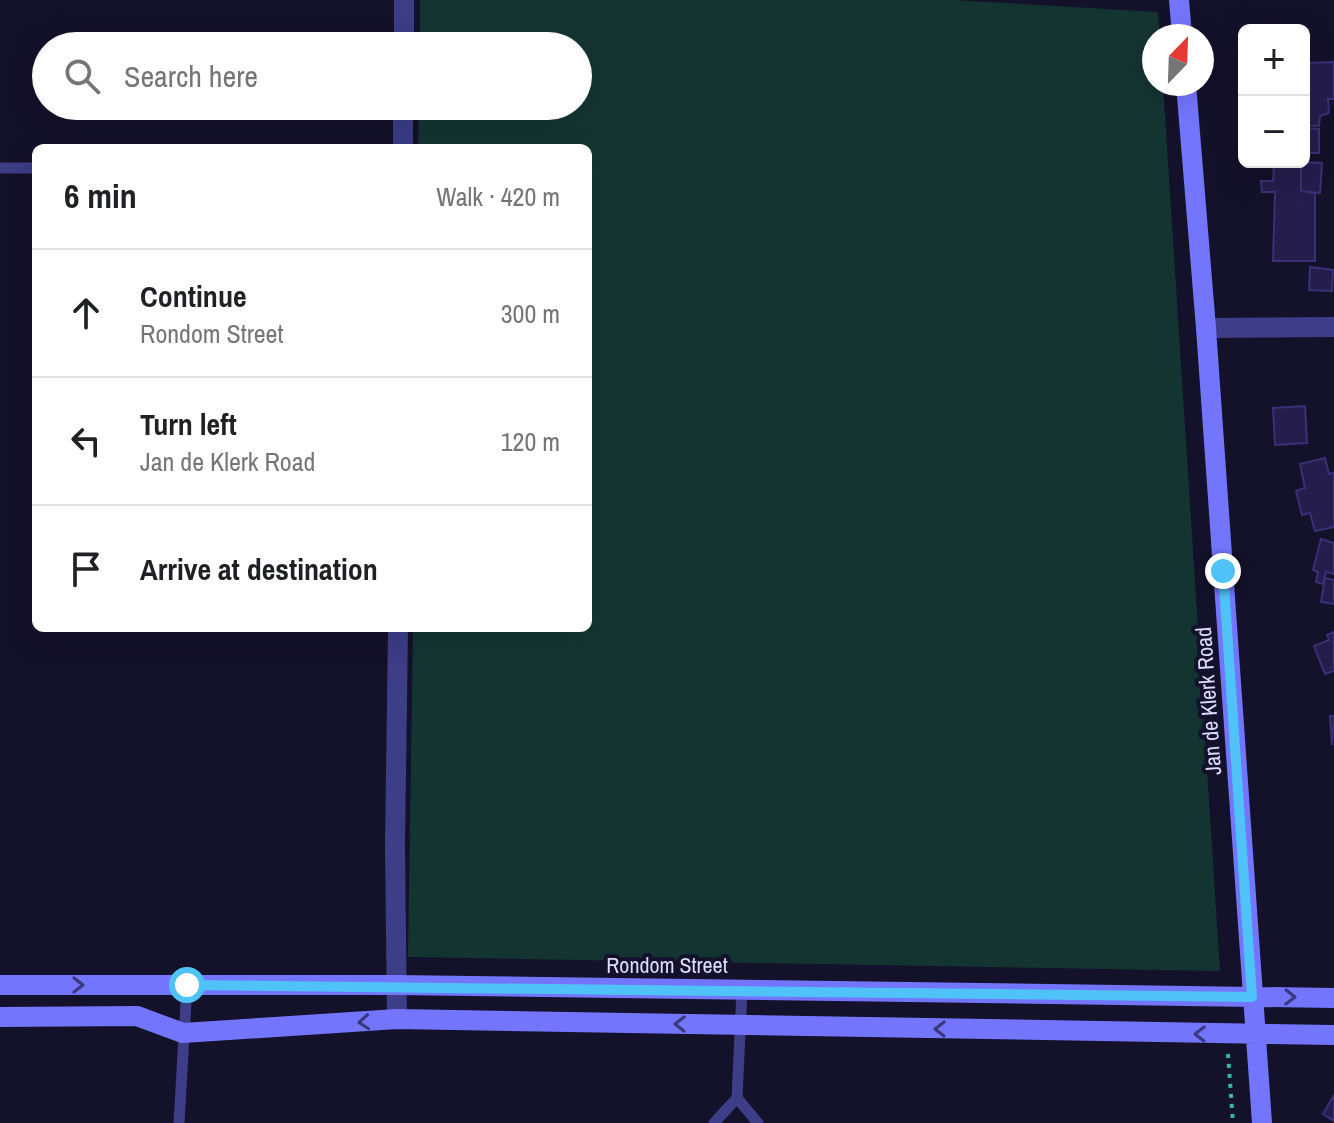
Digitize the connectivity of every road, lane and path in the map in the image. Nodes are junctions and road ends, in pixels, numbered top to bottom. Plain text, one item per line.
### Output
1 (404, 0) edge
2 (1179, 0) edge
3 (1181, 24) edge
4 (404, 32) edge
5 (1187, 96) edge
6 (403, 120) edge
7 (403, 144) edge
8 (0, 168) edge
9 (32, 168) edge
10 (1334, 327) edge
11 (1206, 328) junction
12 (398, 632) edge
13 (0, 985) edge
14 (187, 985) junction
15 (396, 985) junction
16 (742, 990) junction
17 (1252, 997) junction
18 (1334, 998) edge
19 (0, 1017) edge
20 (397, 1019) junction
21 (741, 1025) junction
22 (183, 1033) junction
23 (1227, 1034) junction
24 (1254, 1034) junction
25 (1334, 1035) edge
26 (737, 1098) junction
27 (179, 1123) edge
28 (714, 1123) edge
29 (758, 1123) edge
30 (1233, 1123) edge
31 (1262, 1123) edge

1 - 4 street
2 - 3 street
5 - 11 street, Jan de Klerk Road
6 - 7 street
8 - 9 lane
10 - 11 street
11 - 17 street, Jan de Klerk Road
12 - 15 street
13 -> 14 street, Rondom Street
14 - 15 street, Rondom Street
14 - 22 lane
15 - 16 street, Rondom Street
15 - 20 street
16 - 17 street, Rondom Street
16 - 21 lane
17 -> 18 street, Rondom Street
17 - 24 street, Jan de Klerk Road
19 - 22 street
21 -> 20 street
20 -> 22 street
23 -> 21 street
21 - 26 lane
22 - 27 lane
23 - 24 street
23 - 30 path
24 - 25 street
24 - 31 street, Jan de Klerk Road
26 - 28 lane
26 - 29 lane

